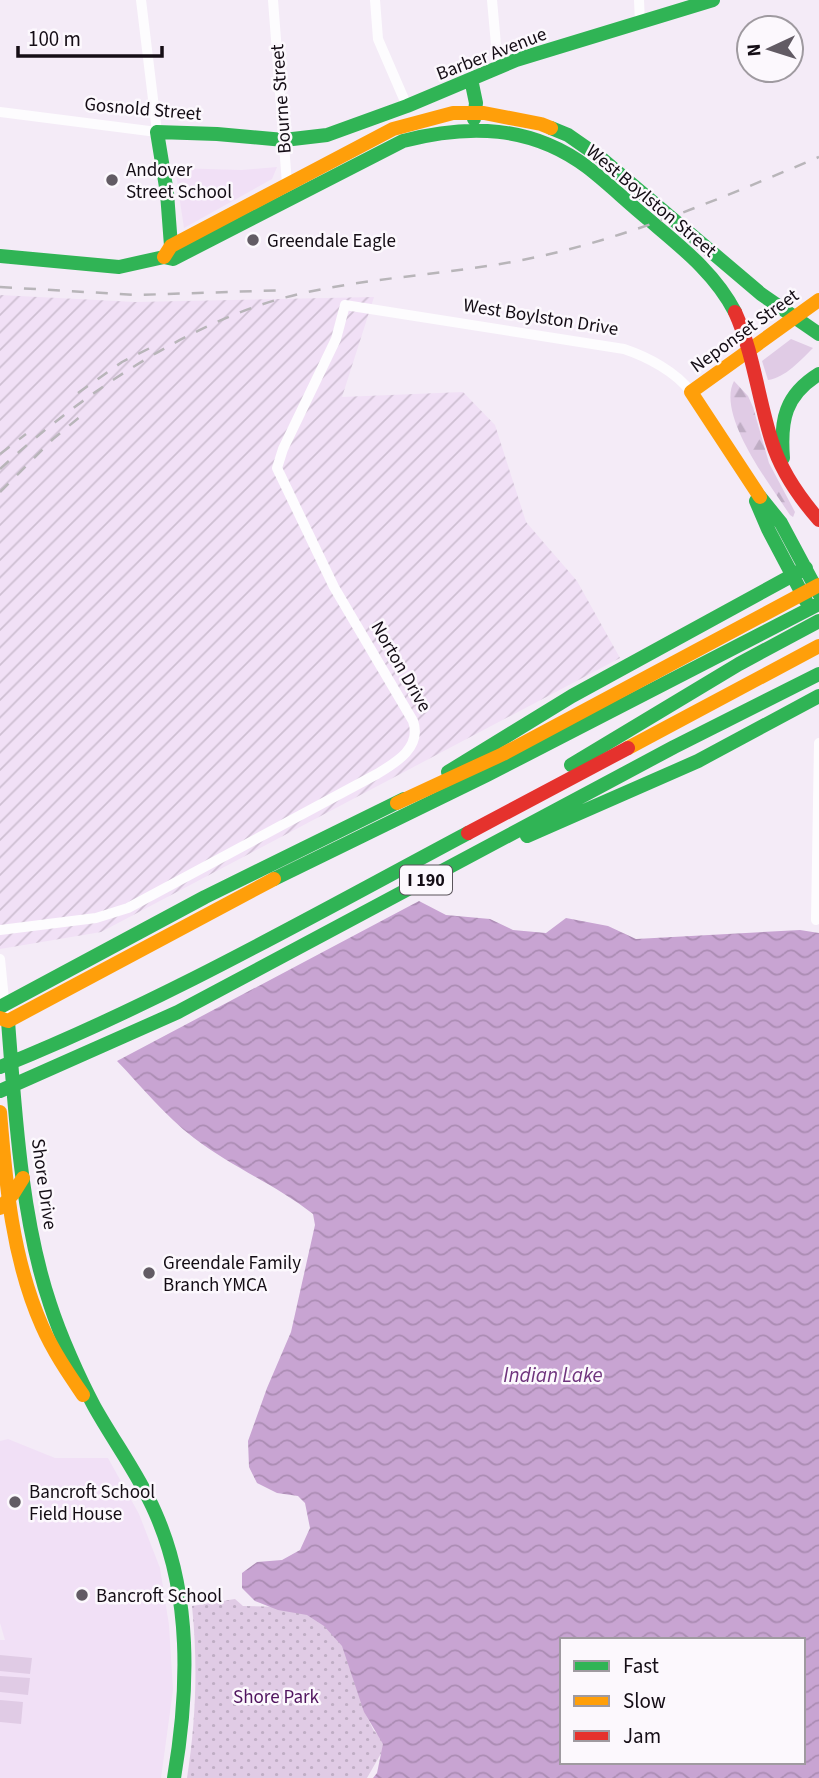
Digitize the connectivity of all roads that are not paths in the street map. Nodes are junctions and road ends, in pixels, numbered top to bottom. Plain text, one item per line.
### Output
1 (141, 0) edge
2 (273, 0) edge
3 (375, 0) edge
4 (492, 0) edge
5 (639, 0) edge
6 (713, 0) edge
7 (640, 24) junction
8 (498, 67) junction
9 (471, 79) junction
10 (407, 106) junction
11 (475, 111) junction
12 (0, 112) edge
13 (474, 127) junction
14 (157, 132) junction
15 (284, 140) junction
16 (287, 184) junction
17 (293, 198) junction
18 (167, 251) junction
19 (0, 256) edge
20 (819, 300) edge
21 (345, 305) joint
22 (816, 332) edge
23 (819, 374) edge
24 (691, 392) junction
25 (784, 473) junction
26 (819, 520) edge
27 (799, 572) junction
28 (819, 585) edge
29 (819, 594) edge
30 (814, 606) edge
31 (819, 623) edge
32 (814, 649) edge
33 (819, 674) edge
34 (819, 696) edge
35 (819, 743) edge
36 (397, 803) junction
37 (449, 843) junction
38 (465, 860) junction
39 (816, 919) dead end
40 (0, 930) edge
41 (0, 959) edge
42 (3, 1012) edge
43 (0, 1067) edge
44 (0, 1091) edge
45 (0, 1112) edge
46 (23, 1178) junction
47 (4, 1208) edge
48 (93, 1404) junction
49 (174, 1778) edge

1 - 14 street
2 - 15 street, Bourne Street
3 - 10 street
4 - 8 street
5 - 7 street
6 - 7 main road, Barber Avenue
7 - 8 main road, Barber Avenue
8 - 9 main road, Barber Avenue
9 - 10 main road, Barber Avenue
9 - 11 main road
10 - 15 main road, Barber Avenue
11 - 13 main road
11 - 16 main road, West Boylston Street
11 - 22 main road, West Boylston Street
12 - 14 street, Gosnold Street
13 - 17 main road, West Boylston Street
13 - 25 main road, West Boylston Street
14 - 15 main road, Gosnold Street
14 - 18 main road
15 - 16 street, Bourne Street
16 - 17 street, Bourne Street
16 - 18 main road, West Boylston Street
17 - 18 main road, West Boylston Street
18 - 19 main road, West Boylston Street
20 - 24 main road, Neponset Street
21 - 24 street, West Boylston Drive
21 - 40 street, Norton Drive
23 - 25 main road
24 - 27 main road, West Boylston Drive
25 - 26 main road, West Boylston Street
27 - 29 main road, West Boylston Drive
27 - 30 main road, West Boylston Drive
27 - 36 main road
28 - 36 main road
30 - 31 street, West Boylston Drive
30 - 42 main road
31 - 37 main road
32 - 37 main road, I 190
33 - 38 main road, I 190
34 - 38 main road
35 - 39 street
36 - 42 main road
37 - 43 main road, I 190
38 - 44 main road, I 190
41 - 42 street, Shore Drive
42 - 46 main road, Shore Drive
45 - 47 main road, Shore Drive
46 - 47 main road
46 - 48 main road, Shore Drive
47 - 48 main road, Shore Drive
48 - 49 main road, Shore Drive

